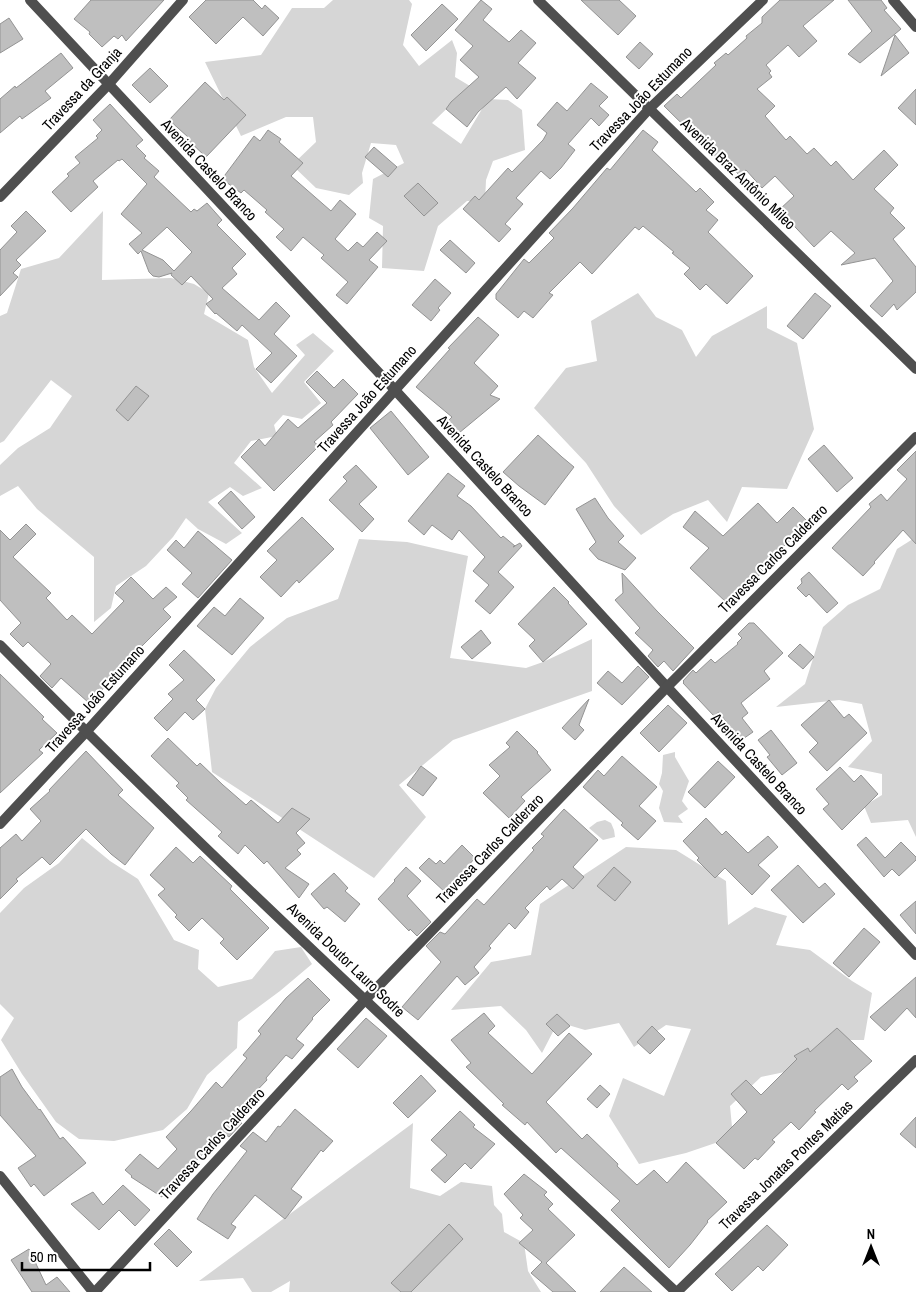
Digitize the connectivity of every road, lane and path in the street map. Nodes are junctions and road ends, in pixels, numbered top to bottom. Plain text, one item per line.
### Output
1 (30, 0) edge
2 (183, 0) edge
3 (538, 0) edge
4 (763, 0) edge
5 (893, 0) edge
6 (916, 26) edge
7 (108, 84) junction
8 (650, 108) junction
9 (0, 197) edge
10 (916, 369) edge
11 (395, 390) junction
12 (916, 436) edge
13 (0, 645) edge
14 (667, 687) junction
15 (86, 732) junction
16 (0, 824) edge
17 (916, 954) edge
18 (366, 1000) junction
19 (916, 1060) edge
20 (0, 1176) edge
21 (94, 1292) edge
22 (676, 1292) edge

1 - 7 street, Avenida Castelo Branco
2 - 7 street, Travessa da Granja
3 - 8 street, Avenida Braz Antônio Mileo
4 - 8 street, Travessa João Estumano
5 - 6 street
7 - 9 street, Travessa da Granja
7 - 11 street, Avenida Castelo Branco
8 - 10 street, Avenida Braz Antônio Mileo
8 - 11 street, Travessa João Estumano
11 - 14 street, Avenida Castelo Branco
11 - 15 street, Travessa João Estumano
12 - 14 street, Travessa Carlos Calderaro
13 - 15 street, Avenida Doutor Lauro Sodre
14 - 17 street, Avenida Castelo Branco
14 - 18 street, Travessa Carlos Calderaro
15 - 16 street, Travessa João Estumano
15 - 18 street, Avenida Doutor Lauro Sodre
18 - 21 street, Travessa Carlos Calderaro
18 - 22 street, Avenida Doutor Lauro Sodre
19 - 22 street, Travessa Jonatas Pontes Matias
20 - 21 street

